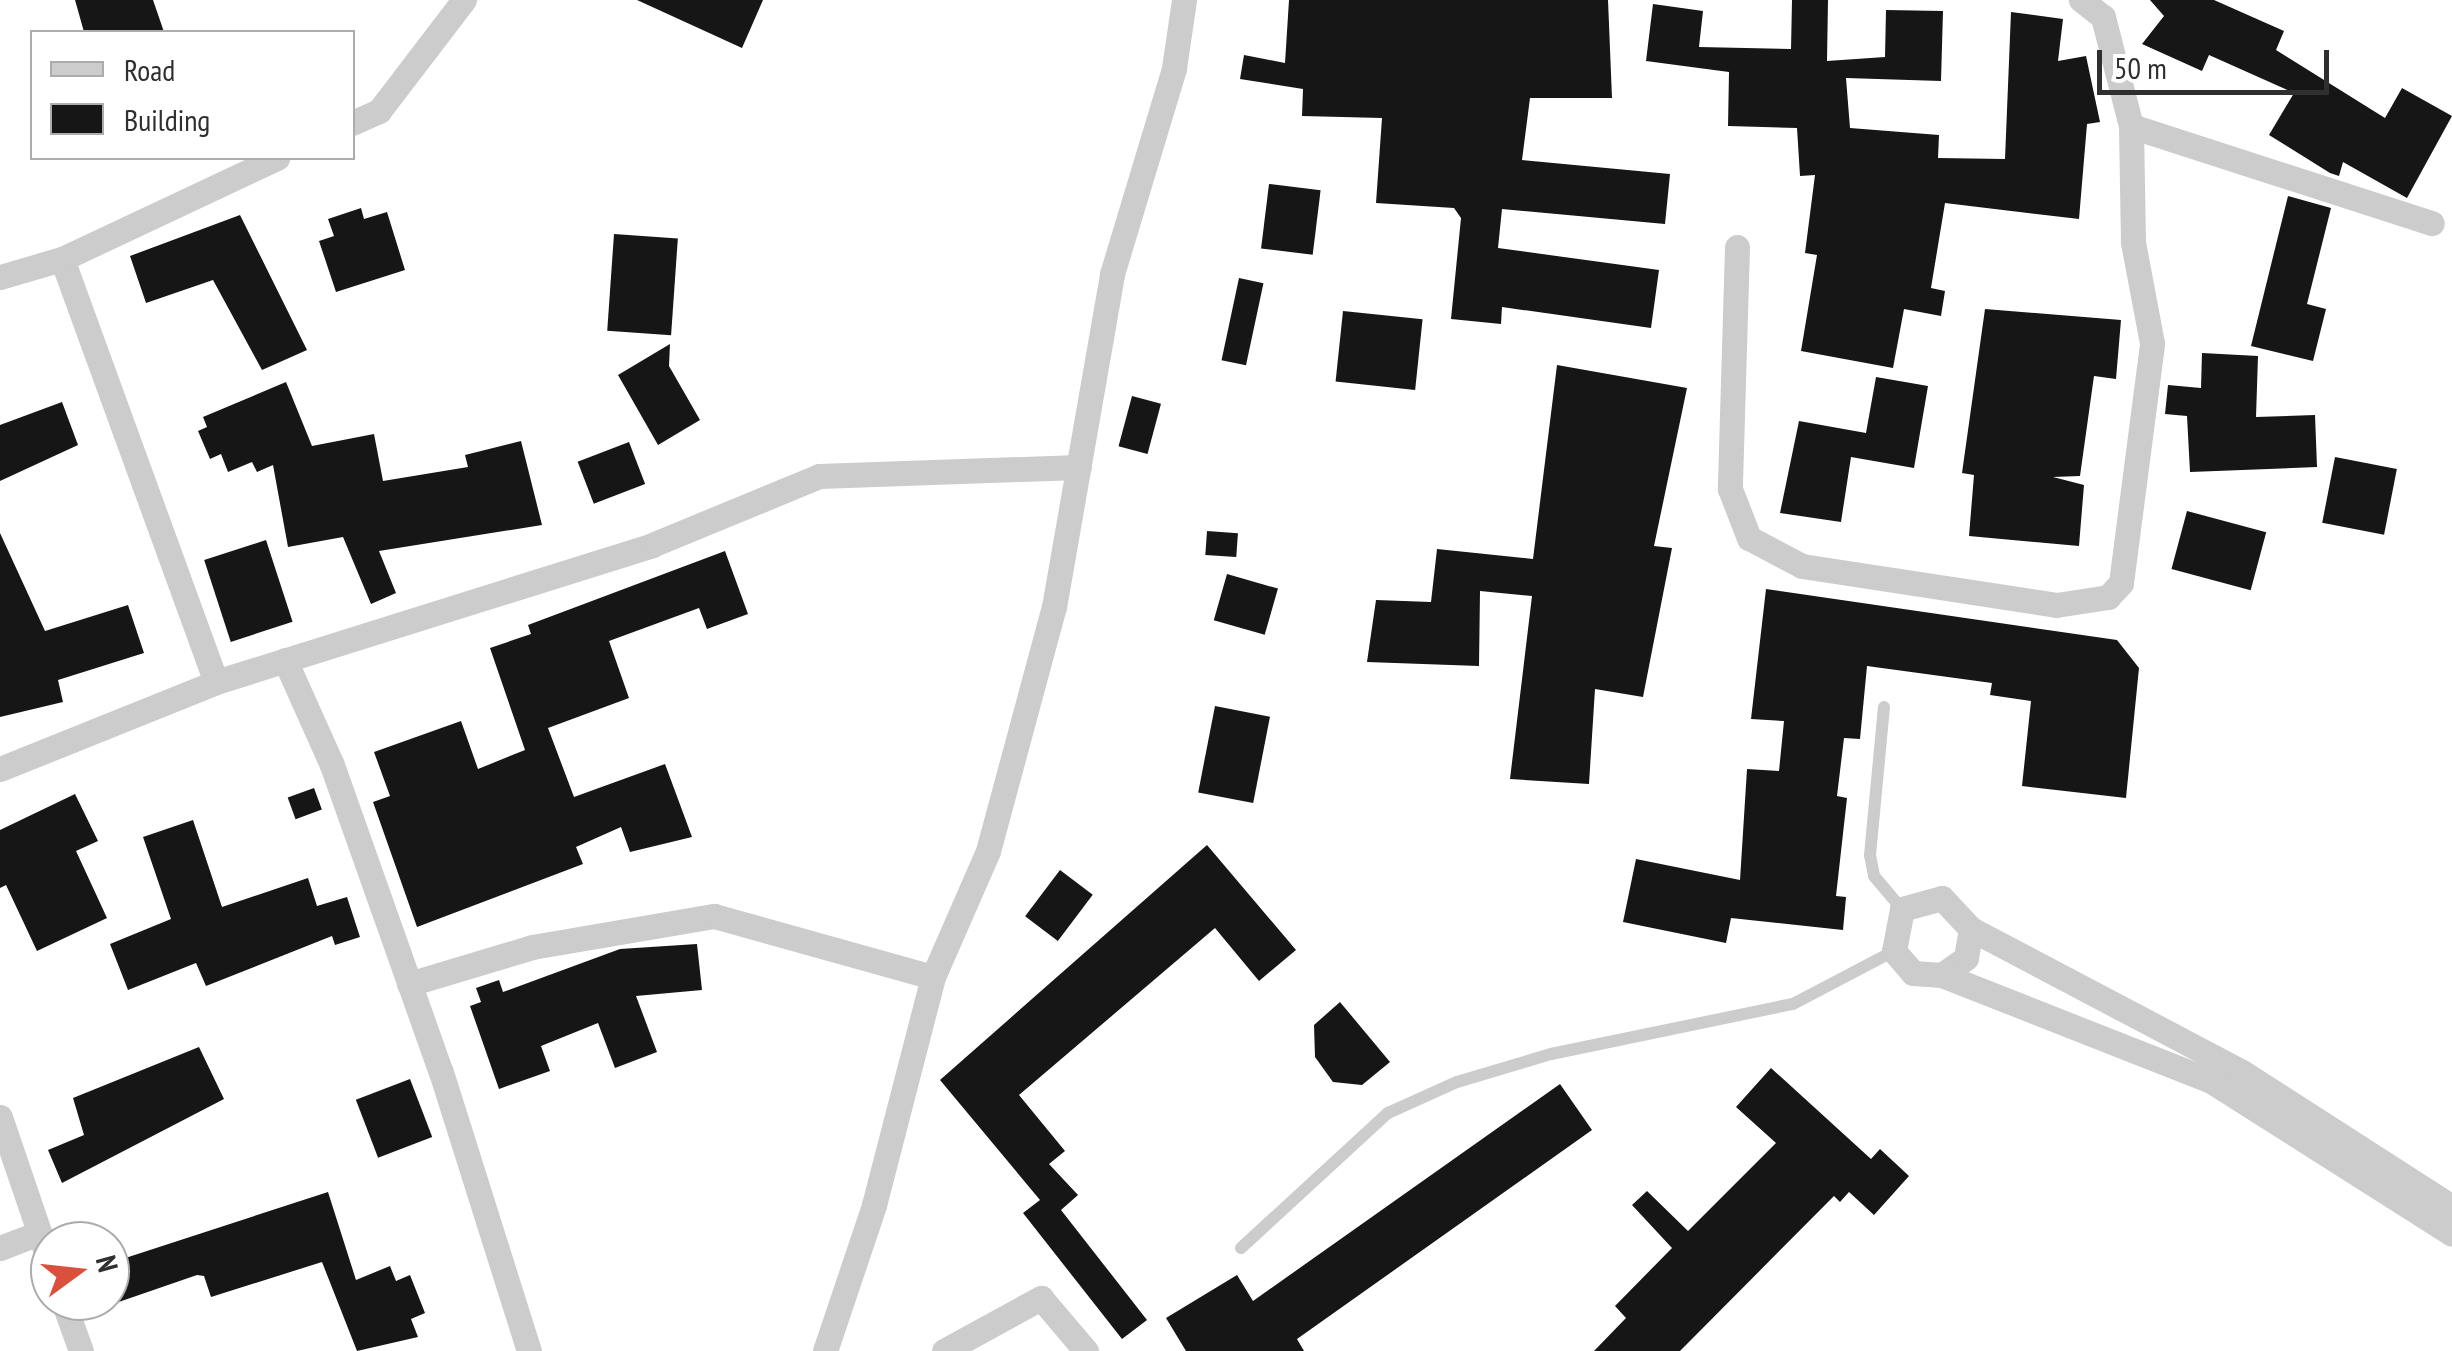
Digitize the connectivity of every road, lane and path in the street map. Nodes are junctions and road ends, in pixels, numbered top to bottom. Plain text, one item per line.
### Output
1 (464, 0) edge
2 (1184, 0) edge
3 (2081, 0) edge
4 (355, 123) edge
5 (2132, 126) junction
6 (274, 160) edge
7 (2432, 223) dead end
8 (1737, 246) dead end
9 (62, 259) junction
10 (0, 277) edge
11 (1080, 467) junction
12 (285, 660) junction
13 (216, 682) junction
14 (1884, 707) dead end
15 (0, 768) edge
16 (1902, 909) junction
17 (1970, 929) junction
18 (1894, 951) junction
19 (1942, 976) junction
20 (933, 978) junction
21 (409, 984) junction
22 (0, 1117) edge
23 (2315, 1133) junction
24 (2452, 1207) edge
25 (35, 1221) edge
26 (2452, 1234) edge
27 (30, 1236) edge
28 (0, 1248) edge
29 (1241, 1248) dead end
30 (70, 1321) edge
31 (81, 1351) edge
32 (528, 1351) edge
33 (825, 1351) edge
34 (944, 1351) edge
35 (1086, 1351) edge

1 - 4 street
2 - 11 street
3 - 5 street
5 - 7 street
5 - 8 street
6 - 9 street
9 - 10 street
9 - 13 street
11 - 12 street
11 - 20 street
12 - 13 street
12 - 21 street
13 - 15 street
14 - 16 lane
16 - 17 street
16 - 18 street
17 - 19 street
17 - 23 street
18 - 19 street
18 - 29 lane
19 - 23 street
20 - 21 street
20 - 33 street
21 - 32 street
22 - 25 street
23 - 24 street
23 - 26 street
27 - 28 street
30 - 31 street
34 - 35 street

